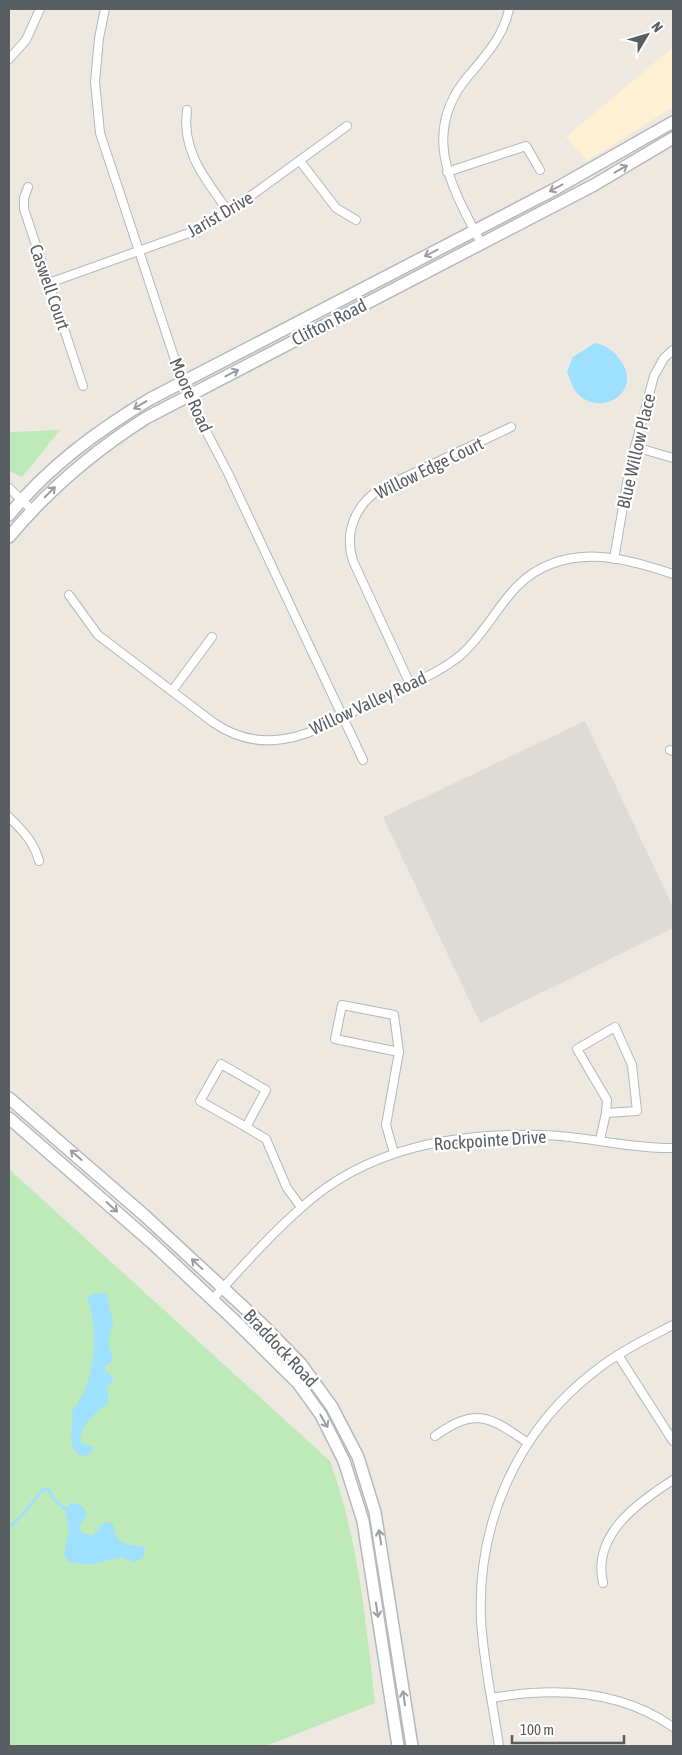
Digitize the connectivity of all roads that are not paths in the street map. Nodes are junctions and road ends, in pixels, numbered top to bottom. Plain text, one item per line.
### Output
1 (40, 9) edge
2 (105, 9) edge
3 (509, 9) edge
4 (9, 59) edge
5 (187, 110) dead end
6 (673, 122) edge
7 (347, 126) dead end
8 (673, 138) edge
9 (300, 161) junction
10 (540, 170) dead end
11 (447, 172) junction
12 (28, 187) dead end
13 (228, 211) junction
14 (356, 220) dead end
15 (475, 230) junction
16 (482, 243) junction
17 (138, 251) junction
18 (49, 283) junction
19 (673, 350) edge
20 (183, 382) junction
21 (83, 386) dead end
22 (188, 395) junction
23 (511, 427) dead end
24 (635, 447) junction
25 (673, 458) edge
26 (9, 488) edge
27 (21, 500) junction
28 (32, 510) junction
29 (9, 515) edge
30 (9, 538) edge
31 (614, 559) junction
32 (673, 574) edge
33 (69, 594) dead end
34 (212, 637) dead end
35 (410, 684) junction
36 (172, 691) junction
37 (342, 716) junction
38 (363, 760) dead end
39 (9, 817) edge
40 (39, 861) dead end
41 (399, 1052) junction
42 (9, 1098) edge
43 (606, 1113) junction
44 (9, 1118) edge
45 (246, 1127) junction
46 (600, 1140) junction
47 (673, 1148) edge
48 (394, 1153) junction
49 (301, 1207) junction
50 (223, 1288) junction
51 (212, 1300) junction
52 (673, 1325) edge
53 (618, 1355) junction
54 (435, 1436) dead end
55 (673, 1441) edge
56 (528, 1443) junction
57 (673, 1480) edge
58 (603, 1583) dead end
59 (492, 1698) junction
60 (672, 1723) edge
61 (398, 1746) edge
62 (412, 1746) edge
63 (499, 1746) edge

1 - 4 street
2 - 17 street, Moore Road
3 - 11 street
5 - 13 street
6 -> 15 main road, Clifton Road
7 - 9 street, Jarist Drive
16 -> 8 main road, Clifton Road
9 - 13 street, Jarist Drive
9 - 14 street
10 - 11 street
11 - 15 street
12 - 18 street, Caswell Court
13 - 17 street, Jarist Drive
15 - 16 street
15 -> 20 main road, Clifton Road
22 -> 16 main road, Clifton Road
17 - 18 street, Jarist Drive
17 - 20 street, Moore Road
18 - 21 street, Caswell Court
19 - 24 street, Blue Willow Place
20 - 22 street, Moore Road
20 -> 27 main road, Clifton Road
28 -> 22 main road, Clifton Road
22 - 37 street, Moore Road
23 - 35 street, Willow Edge Court
24 - 25 street
24 - 31 street, Blue Willow Place
26 - 27 street
27 - 28 street
27 - 29 main road, Clifton Road
28 - 30 main road, Clifton Road
31 - 32 street, Willow Valley Road
31 - 35 street, Willow Valley Road
33 - 36 street, Willow Valley Road
34 - 36 street
35 - 37 street, Willow Valley Road
36 - 37 street, Willow Valley Road
37 - 38 street, Moore Road
39 - 40 street
41 - 41 street
41 - 48 street
50 -> 42 main road, Braddock Road
43 - 43 street
43 - 46 street
44 -> 51 main road, Braddock Road
45 - 45 street
45 - 49 street
46 - 47 street, Rockpointe Drive
46 - 48 street, Rockpointe Drive
48 - 49 street, Rockpointe Drive
49 - 50 street, Rockpointe Drive
50 - 51 street, Rockpointe Drive
62 -> 50 main road, Braddock Road
51 -> 61 main road, Braddock Road
52 - 53 street
53 - 55 street
53 - 56 street
54 - 56 street
56 - 59 street
57 - 58 street
59 - 60 street
59 - 63 street

